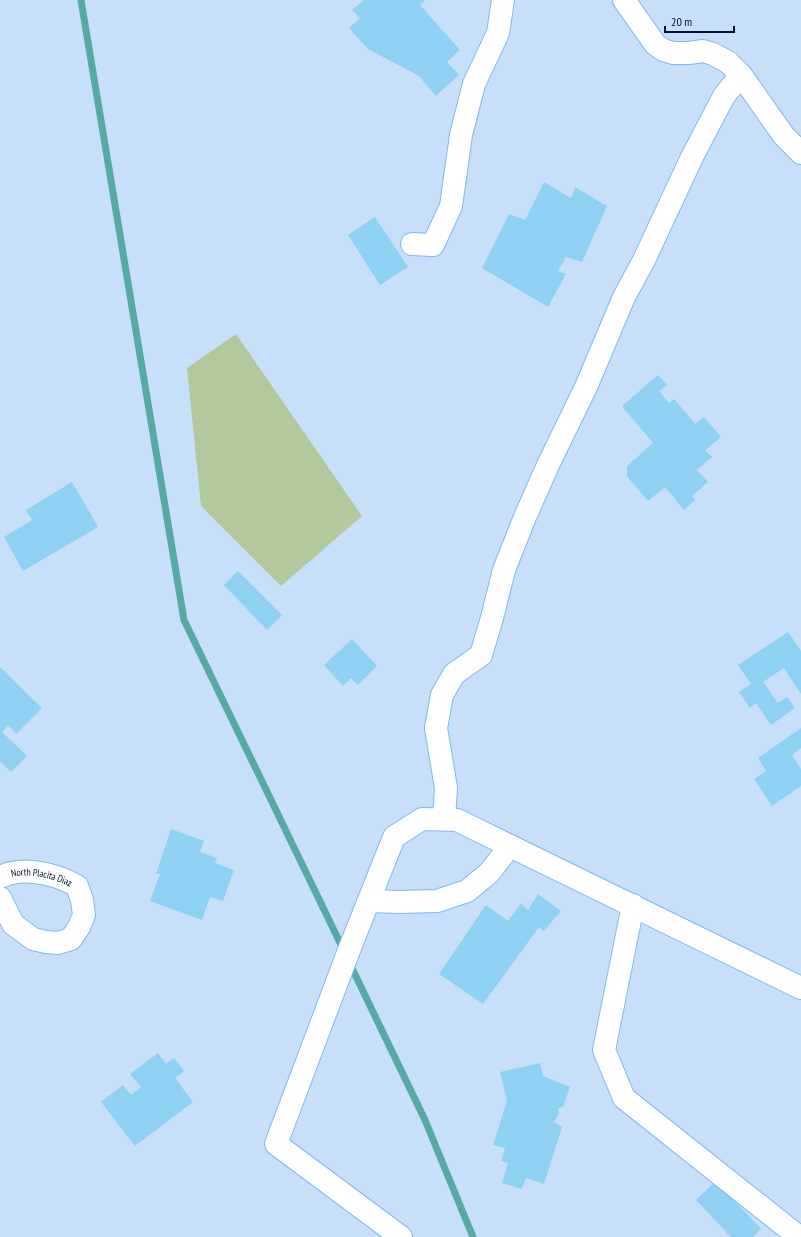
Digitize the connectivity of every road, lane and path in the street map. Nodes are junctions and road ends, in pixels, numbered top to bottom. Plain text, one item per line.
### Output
1 (503, 0) edge
2 (624, 0) edge
3 (741, 75) junction
4 (801, 153) edge
5 (412, 244) dead end
6 (444, 819) junction
7 (510, 846) junction
8 (0, 877) edge
9 (0, 898) edge
10 (369, 901) junction
11 (633, 905) junction
12 (801, 988) edge
13 (401, 1237) edge
14 (799, 1237) edge

1 - 5 street
2 - 3 street
3 - 4 street
3 - 6 street
6 - 7 street
6 - 10 street
7 - 10 street
7 - 11 street
8 - 9 street, North Placita Diaz
10 - 13 street
11 - 12 street
11 - 14 street

